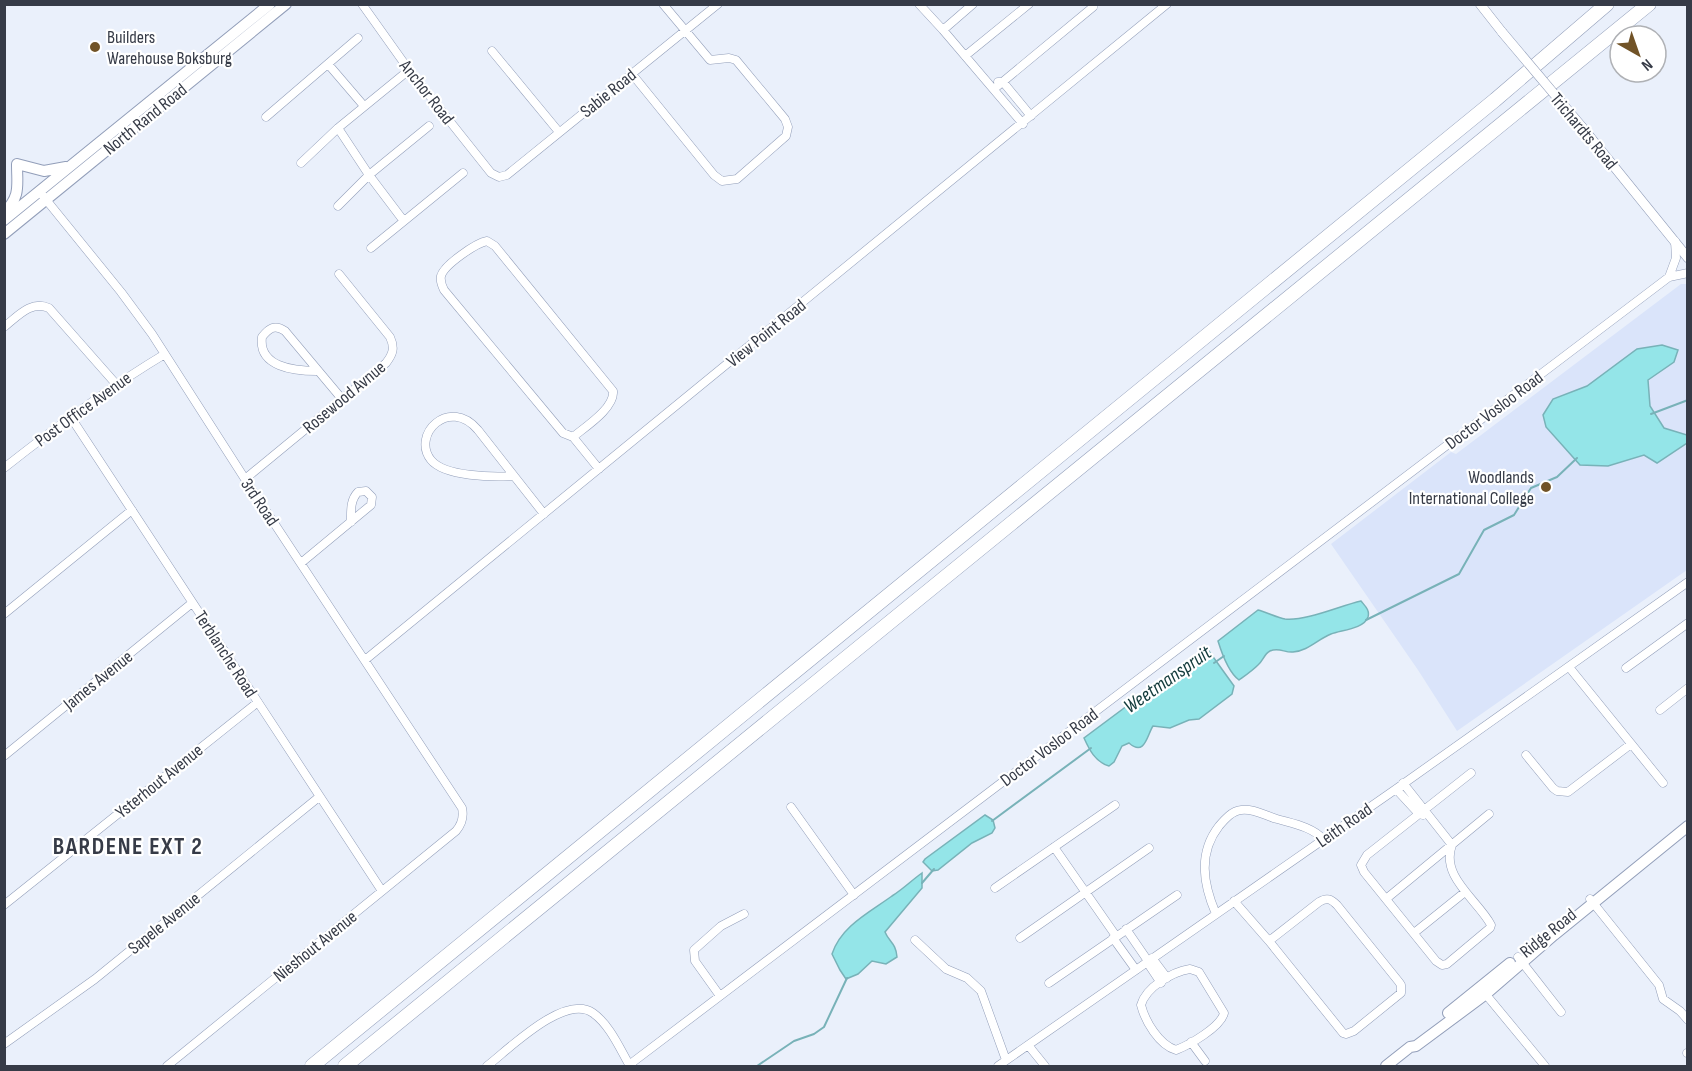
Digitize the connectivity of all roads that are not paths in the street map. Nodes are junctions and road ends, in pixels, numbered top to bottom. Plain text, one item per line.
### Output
1 (270, 4) edge
2 (286, 4) edge
3 (362, 4) edge
4 (663, 4) edge
5 (718, 4) edge
6 (919, 4) edge
7 (973, 4) edge
8 (1029, 4) edge
9 (1167, 4) edge
10 (1480, 4) edge
11 (1607, 4) edge
12 (1652, 4) edge
13 (1093, 7) dead end
14 (943, 30) junction
15 (685, 31) junction
16 (358, 38) dead end
17 (492, 51) dead end
18 (965, 56) junction
19 (328, 64) junction
20 (409, 70) junction
21 (632, 74) junction
22 (988, 81) junction
23 (1003, 82) junction
24 (994, 89) junction
25 (364, 106) junction
26 (1031, 116) junction
27 (267, 117) dead end
28 (1023, 124) junction
29 (429, 126) dead end
30 (338, 128) junction
31 (559, 132) junction
32 (301, 163) dead end
33 (69, 166) junction
34 (463, 172) dead end
35 (369, 175) junction
36 (496, 176) joint
37 (39, 191) junction
38 (46, 201) junction
39 (338, 206) dead end
40 (4, 213) edge
41 (4, 220) edge
42 (403, 220) junction
43 (4, 234) edge
44 (1675, 242) junction
45 (371, 248) dead end
46 (1688, 258) edge
47 (1688, 273) edge
48 (339, 274) dead end
49 (1669, 277) junction
50 (4, 327) edge
51 (165, 354) junction
52 (317, 371) junction
53 (116, 384) junction
54 (342, 399) junction
55 (70, 416) junction
56 (573, 437) junction
57 (4, 468) edge
58 (599, 469) junction
59 (513, 476) junction
60 (245, 479) junction
61 (132, 510) junction
62 (544, 514) junction
63 (351, 522) dead end
64 (302, 563) junction
65 (1688, 582) edge
66 (192, 603) junction
67 (4, 614) edge
68 (1688, 623) edge
69 (365, 660) junction
70 (1569, 667) junction
71 (1626, 668) dead end
72 (1688, 688) edge
73 (258, 702) junction
74 (1660, 710) dead end
75 (1631, 744) junction
76 (1526, 755) dead end
77 (4, 756) edge
78 (1471, 773) dead end
79 (1663, 783) dead end
80 (1400, 786) junction
81 (319, 797) junction
82 (1114, 805) dead end
83 (790, 807) dead end
84 (1423, 813) junction
85 (1489, 814) dead end
86 (1688, 820) edge
87 (462, 823) joint
88 (1688, 826) edge
89 (1323, 840) junction
90 (1452, 845) junction
91 (1054, 847) junction
92 (1149, 848) dead end
93 (995, 888) dead end
94 (382, 891) junction
95 (1465, 892) junction
96 (1085, 893) junction
97 (854, 895) junction
98 (1177, 895) dead end
99 (1386, 899) junction
100 (1592, 900) junction
101 (1234, 901) junction
102 (4, 905) edge
103 (744, 914) dead end
104 (1216, 914) junction
105 (1126, 929) junction
106 (1414, 933) junction
107 (1114, 937) junction
108 (1020, 938) dead end
109 (915, 940) dead end
110 (1269, 941) junction
111 (1520, 959) junction
112 (1149, 960) junction
113 (1136, 970) junction
114 (1164, 981) junction
115 (1049, 983) dead end
116 (1483, 991) junction
117 (720, 996) junction
118 (1561, 1012) dead end
119 (1688, 1020) edge
120 (1191, 1042) junction
121 (4, 1044) edge
122 (1028, 1045) junction
123 (1006, 1060) junction
124 (1205, 1061) dead end
125 (166, 1066) edge
126 (312, 1066) edge
127 (345, 1066) edge
128 (488, 1066) edge
129 (629, 1066) edge
130 (998, 1066) edge
131 (1045, 1066) edge
132 (1386, 1066) edge
133 (1545, 1066) edge

1 - 33 main road, North Rand Road
2 - 38 main road, North Rand Road
3 - 20 street, Anchor Road
4 - 15 street
5 - 15 street, Sabie Road
6 - 14 street
7 - 14 street
8 - 18 street
9 - 26 street, View Point Road
10 - 44 street, Trichardts Road, bridge
11 - 126 highway
12 - 127 highway
13 - 23 street
14 - 18 street
15 - 21 street, Sabie Road
15 - 21 street
16 - 19 street
17 - 31 street
18 - 22 street
19 - 25 street
19 - 27 street
20 - 25 street
20 - 36 street, Anchor Road
21 - 31 street, Sabie Road
22 - 23 street
22 - 24 street
23 - 24 street
23 - 26 street
24 - 28 street
25 - 30 street
26 - 28 street, View Point Road
28 - 58 street, View Point Road
29 - 35 street
30 - 32 street
30 - 35 street
31 - 36 street, Sabie Road
33 - 37 main road, North Rand Road
33 - 40 main road
34 - 42 street
35 - 39 street
35 - 42 street
37 - 38 street, 3rd Road
37 - 41 main road, North Rand Road
38 - 43 main road, North Rand Road
38 - 51 street, 3rd Road
42 - 45 street
44 - 46 street, Trichardts Road
44 - 49 street
47 - 49 street, Doctor Vosloo Road
48 - 54 street, Rosewood Avnue
49 - 97 street, Doctor Vosloo Road
50 - 53 street
51 - 53 street, Post Office Avenue
51 - 60 street, 3rd Road
52 - 52 street
52 - 54 street
53 - 55 street, Post Office Avenue
54 - 60 street, Rosewood Avnue
55 - 57 street, Post Office Avenue
55 - 61 street, Terblanche Road
56 - 56 street
56 - 58 street
58 - 62 street, View Point Road
59 - 59 street
59 - 62 street
60 - 64 street, 3rd Road
61 - 66 street, Terblanche Road
61 - 67 street
62 - 69 street, View Point Road
63 - 64 street
64 - 69 street, 3rd Road
65 - 70 street, Leith Road
66 - 73 street, Terblanche Road
66 - 77 street, James Avenue
68 - 71 street
69 - 87 street, 3rd Road
70 - 75 street
70 - 80 street, Leith Road
72 - 74 street
73 - 81 street, Terblanche Road
73 - 102 street, Ysterhout Avenue
75 - 76 street
75 - 79 street
78 - 84 street
80 - 84 street
80 - 89 street, Leith Road
81 - 94 street, Terblanche Road
81 - 121 street, Sapele Avenue
82 - 91 street
83 - 97 street
84 - 90 street
84 - 99 street
85 - 90 street
86 - 100 main road, Ridge Road
87 - 94 street, Nieshout Avenue
88 - 100 main road, Ridge Road
89 - 101 street, Leith Road
89 - 104 street
90 - 95 street
90 - 99 street
91 - 93 street
91 - 96 street
92 - 96 street
94 - 125 street, Nieshout Avenue
95 - 106 street
95 - 106 street
96 - 107 street
96 - 108 street
97 - 117 street, Doctor Vosloo Road
98 - 105 street
99 - 106 street
100 - 111 main road, Ridge Road
100 - 119 street
101 - 104 street, Leith Road
101 - 110 street
103 - 117 street
104 - 112 street, Leith Road
105 - 107 street
105 - 112 street
107 - 113 street
107 - 115 street
109 - 123 street
110 - 110 street
111 - 116 main road, Ridge Road
111 - 118 street
112 - 113 street, Leith Road
112 - 114 street
113 - 122 street, Leith Road
114 - 120 street
114 - 120 street
116 - 132 main road, Ridge Road
116 - 133 street
117 - 129 street, Doctor Vosloo Road
120 - 124 street
122 - 123 street, Leith Road
122 - 131 street
123 - 130 street, Leith Road
128 - 129 street

